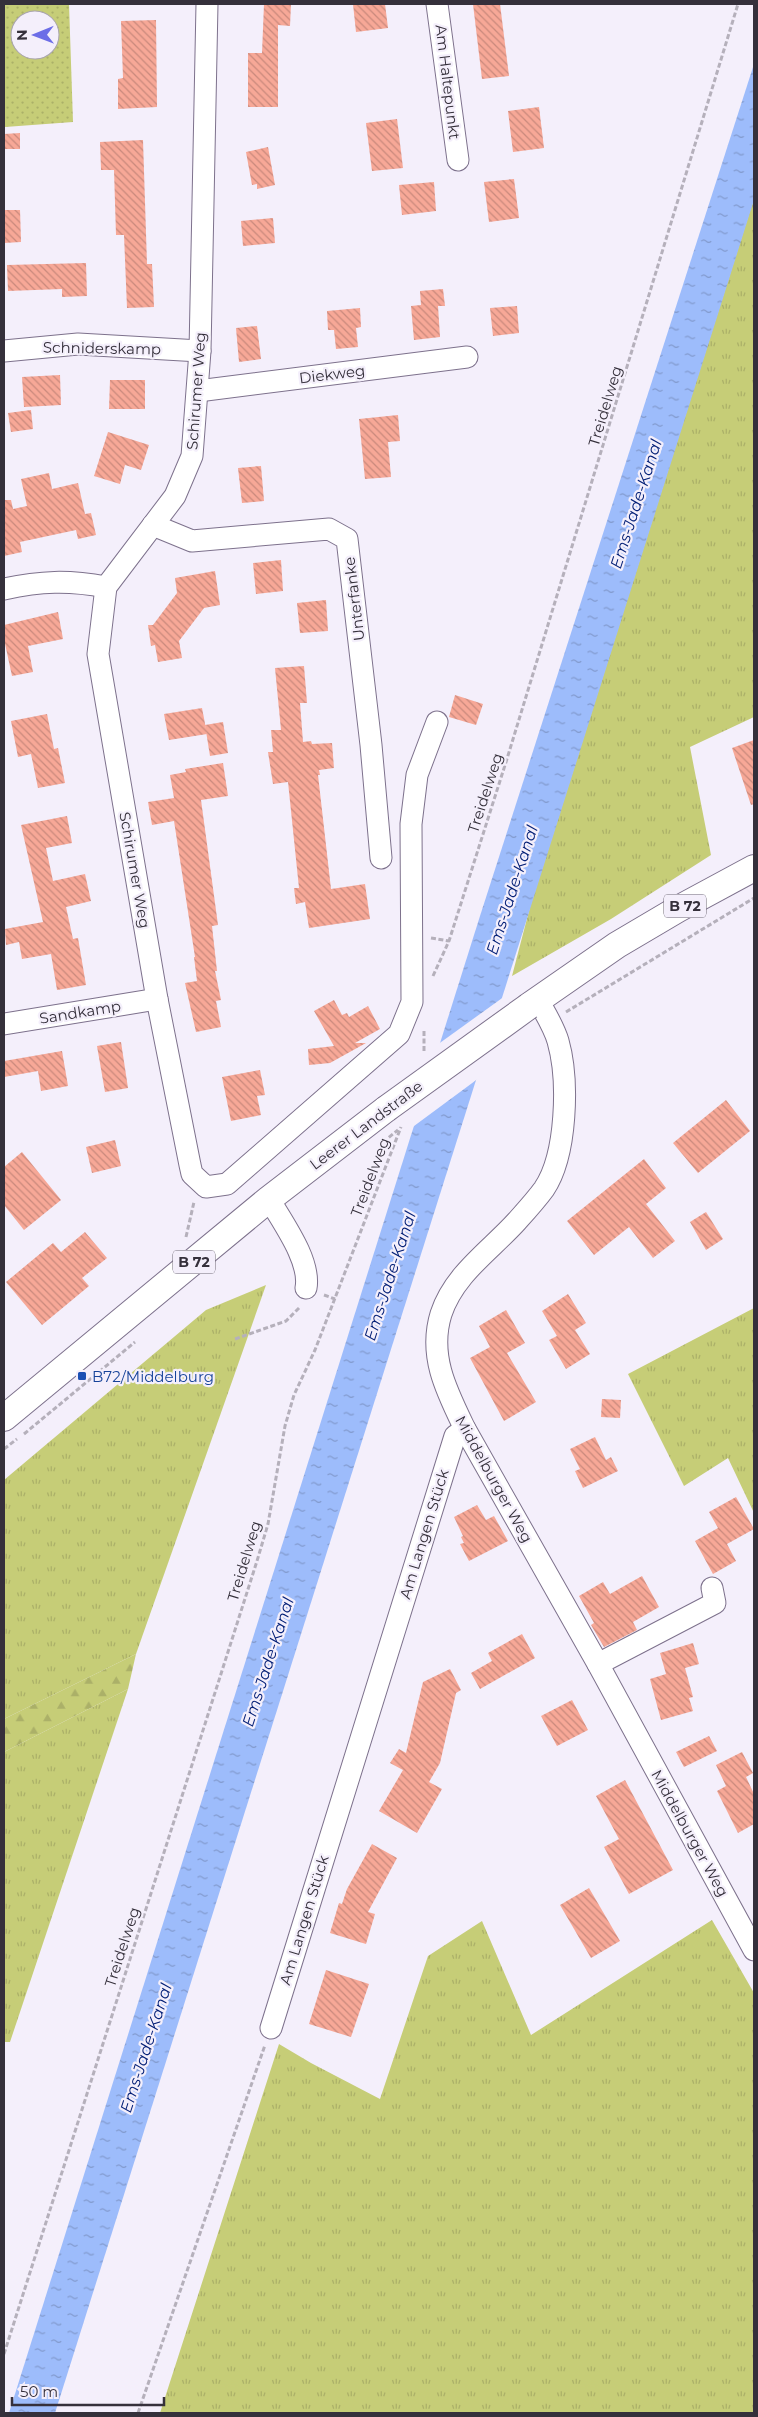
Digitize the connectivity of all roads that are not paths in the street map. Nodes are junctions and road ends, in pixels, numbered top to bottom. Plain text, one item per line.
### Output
1 (208, 4) edge
2 (437, 4) edge
3 (458, 160) dead end
4 (4, 351) edge
5 (200, 351) junction
6 (467, 357) dead end
7 (198, 391) junction
8 (153, 525) junction
9 (106, 587) junction
10 (4, 589) edge
11 (437, 722) dead end
12 (381, 858) dead end
13 (754, 868) edge
14 (157, 999) junction
15 (539, 1010) junction
16 (4, 1024) edge
17 (269, 1199) junction
18 (306, 1288) road end
19 (4, 1418) edge
20 (465, 1429) junction
21 (712, 1588) dead end
22 (598, 1664) junction
23 (754, 1950) edge
24 (270, 2028) road end

1 - 5 street, Schirumer Weg
2 - 3 street, Am Haltepunkt
4 - 5 street, Schniderskamp
5 - 7 street, Schirumer Weg
6 - 7 street, Diekweg
7 - 8 street, Schirumer Weg
8 - 9 street, Schirumer Weg
8 - 12 street, Unterfanke
9 - 10 street
9 - 14 street, Schirumer Weg
11 - 14 street, Schirumer Weg
13 - 15 main road, Leerer Landstraße / B 72
14 - 16 street, Sandkamp
15 - 17 main road, Leerer Landstraße / B 72, bridge
15 - 20 street, Middelburger Weg
17 - 18 street
17 - 19 main road, Leerer Landstraße / B 72
20 - 22 street, Middelburger Weg
20 - 24 street, Am Langen Stück
21 - 22 street
22 - 23 street, Middelburger Weg

